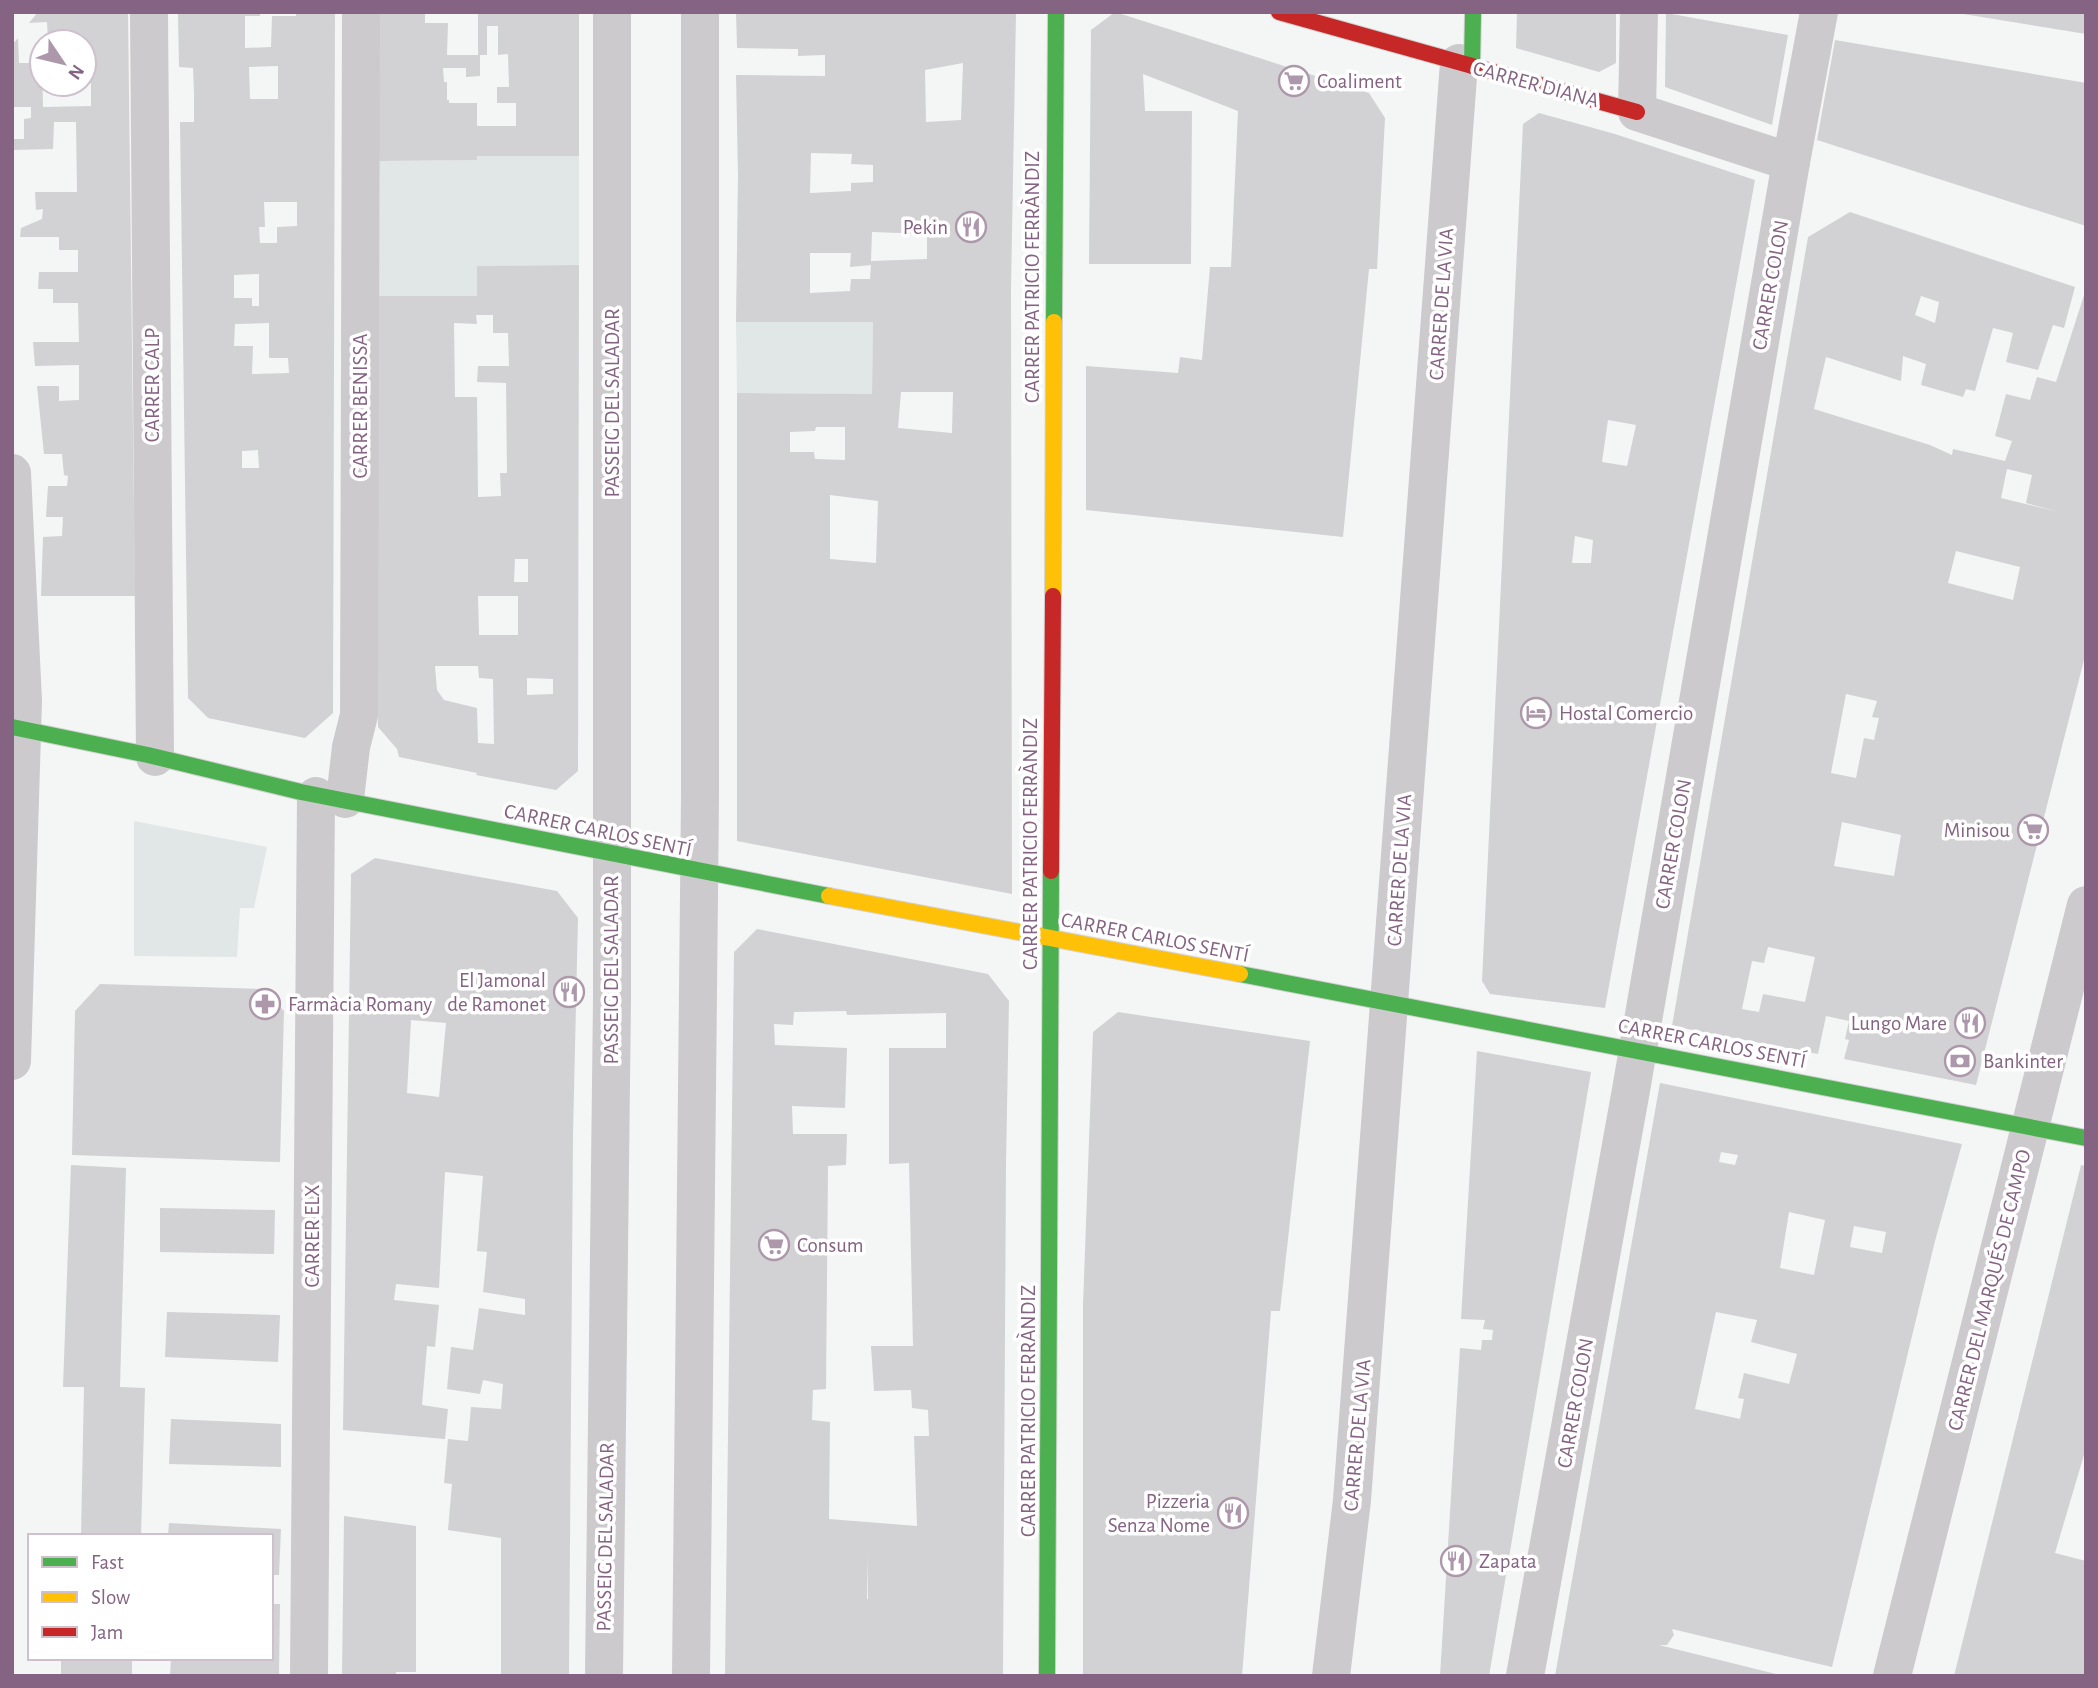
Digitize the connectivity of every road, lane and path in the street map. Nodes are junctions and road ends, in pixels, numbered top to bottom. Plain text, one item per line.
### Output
1 (149, 12) edge
2 (361, 12) edge
3 (612, 12) edge
4 (700, 12) edge
5 (1056, 12) edge
6 (1279, 12) edge
7 (1472, 12) edge
8 (1639, 12) edge
9 (1814, 13) edge
10 (1465, 64) junction
11 (1637, 112) junction
12 (1791, 162) junction
13 (12, 473) edge
14 (17, 728) edge
15 (155, 757) junction
16 (331, 797) junction
17 (611, 855) junction
18 (698, 872) junction
19 (2086, 905) edge
20 (1049, 938) junction
21 (1390, 1003) junction
22 (1638, 1051) junction
23 (12, 1060) edge
24 (2030, 1128) junction
25 (2086, 1138) edge
26 (309, 1676) edge
27 (604, 1676) edge
28 (691, 1676) edge
29 (1047, 1676) edge
30 (1331, 1676) edge
31 (1525, 1676) edge
32 (1892, 1676) edge

1 - 15 street, CARRER CALP
2 - 16 street, CARRER BENISSA
3 - 17 street, PASSEIG DEL SALADAR
4 - 18 street
5 - 20 street, CARRER PATRICIO FERRÀNDIZ
6 - 10 street, CARRER DIANA
7 - 10 street, CARRER DE LA VIA
8 - 11 street
9 - 12 street, CARRER COLON
10 - 11 street, CARRER DIANA
10 - 21 street, CARRER DE LA VIA
11 - 12 street, CARRER DIANA
12 - 22 street, CARRER COLON
13 - 14 street
14 - 15 street, CARRER CARLOS SENTÍ
14 - 23 street
15 - 16 street, CARRER CARLOS SENTÍ
16 - 17 street, CARRER CARLOS SENTÍ
16 - 26 street, CARRER ELX
17 - 18 street, CARRER CARLOS SENTÍ
17 - 27 street, PASSEIG DEL SALADAR
18 - 20 street, CARRER CARLOS SENTÍ
18 - 28 street
19 - 24 street, CARRER DEL MARQUÉS DE CAMPO
20 - 21 street, CARRER CARLOS SENTÍ
20 - 29 street, CARRER PATRICIO FERRÀNDIZ
21 - 22 street, CARRER CARLOS SENTÍ
21 - 30 street, CARRER DE LA VIA
22 - 24 street, CARRER CARLOS SENTÍ
22 - 31 street, CARRER COLON
24 - 25 street, CARRER CARLOS SENTÍ
24 - 32 street, CARRER DEL MARQUÉS DE CAMPO

